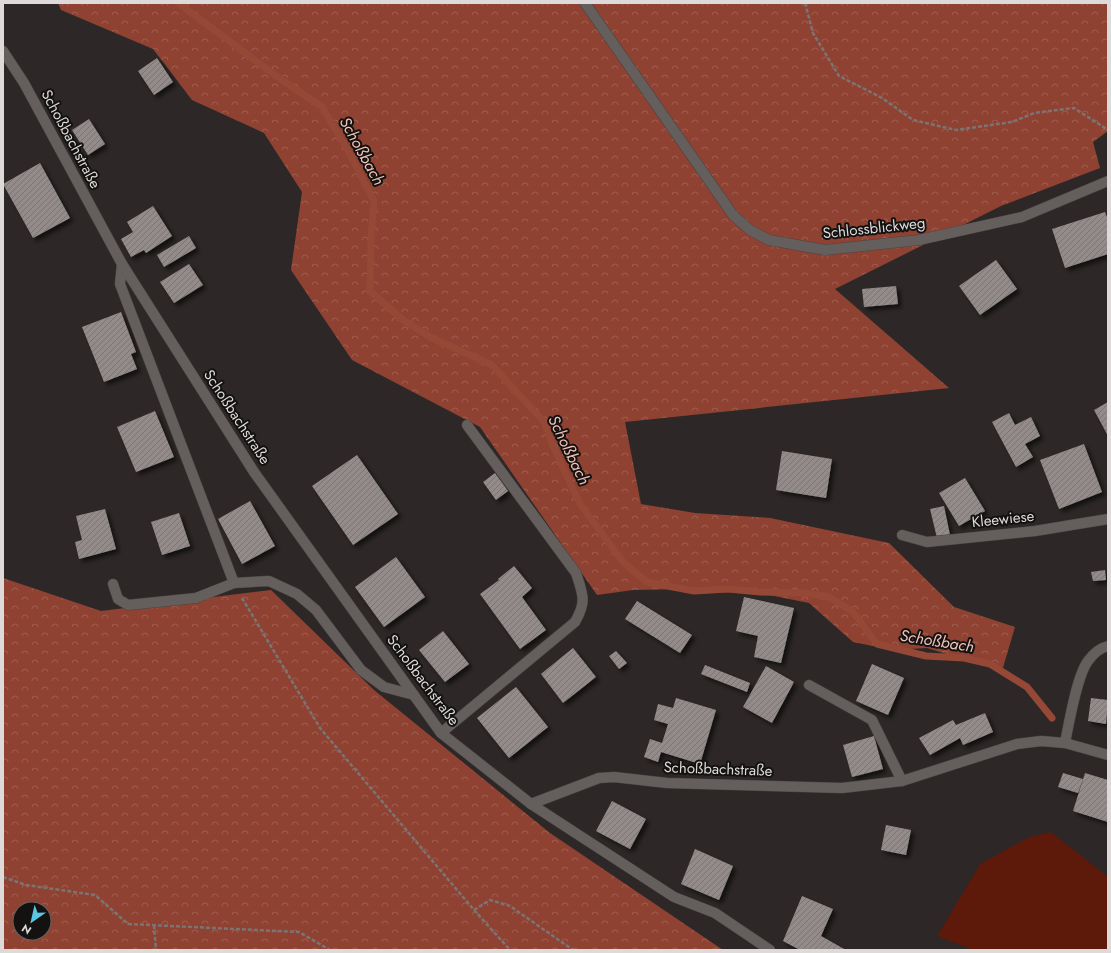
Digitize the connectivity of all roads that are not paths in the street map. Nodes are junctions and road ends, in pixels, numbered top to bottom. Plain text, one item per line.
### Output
1 (585, 3) edge
2 (3, 51) edge
3 (1108, 181) edge
4 (122, 264) junction
5 (467, 425) dead end
6 (1108, 519) edge
7 (902, 535) dead end
8 (113, 584) dead end
9 (234, 584) junction
10 (1108, 646) edge
11 (809, 685) dead end
12 (414, 695) junction
13 (441, 733) junction
14 (1065, 743) junction
15 (1108, 754) edge
16 (902, 781) junction
17 (531, 804) junction
18 (770, 950) edge

1 - 3 street, Schlossblickweg
2 - 4 street, Schoßbachstraße
4 - 9 street
4 - 12 street, Schoßbachstraße
5 - 13 street
6 - 7 street, Kleewiese
8 - 9 street
9 - 12 street
10 - 14 street
11 - 16 street
12 - 13 street, Schoßbachstraße
13 - 17 street, Schoßbachstraße
14 - 15 street, Schoßbachstraße
14 - 16 street, Schoßbachstraße
16 - 17 street, Schoßbachstraße
17 - 18 street

